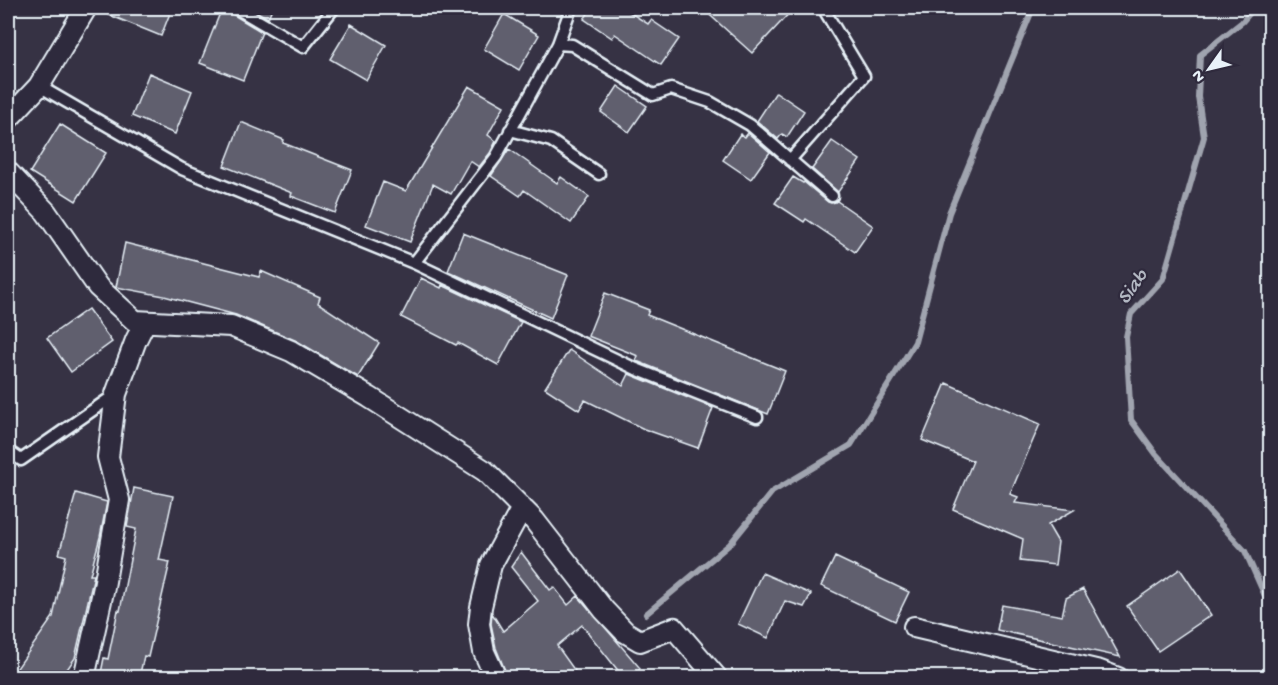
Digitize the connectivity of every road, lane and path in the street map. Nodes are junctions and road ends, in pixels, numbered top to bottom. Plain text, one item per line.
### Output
1 (86, 8) edge
2 (236, 8) edge
3 (334, 8) edge
4 (571, 8) edge
5 (824, 8) edge
6 (558, 44) junction
7 (39, 86) junction
8 (8, 119) edge
9 (510, 130) junction
10 (790, 160) junction
11 (8, 172) edge
12 (599, 174) dead end
13 (832, 196) dead end
14 (414, 263) junction
15 (145, 322) junction
16 (116, 394) junction
17 (757, 417) dead end
18 (8, 451) edge
19 (522, 508) junction
20 (914, 627) dead end
21 (84, 678) edge
22 (496, 678) edge
23 (717, 678) edge
24 (1118, 678) edge

1 - 7 street
2 - 3 lane
4 - 6 lane
5 - 10 lane
6 - 9 lane
6 - 10 lane
7 - 8 street
7 - 14 lane
9 - 12 lane
9 - 14 lane
10 - 13 lane
11 - 15 street
14 - 17 lane
15 - 16 street
15 - 19 street
16 - 18 lane
16 - 21 street
19 - 22 street
19 - 23 street
20 - 24 street

